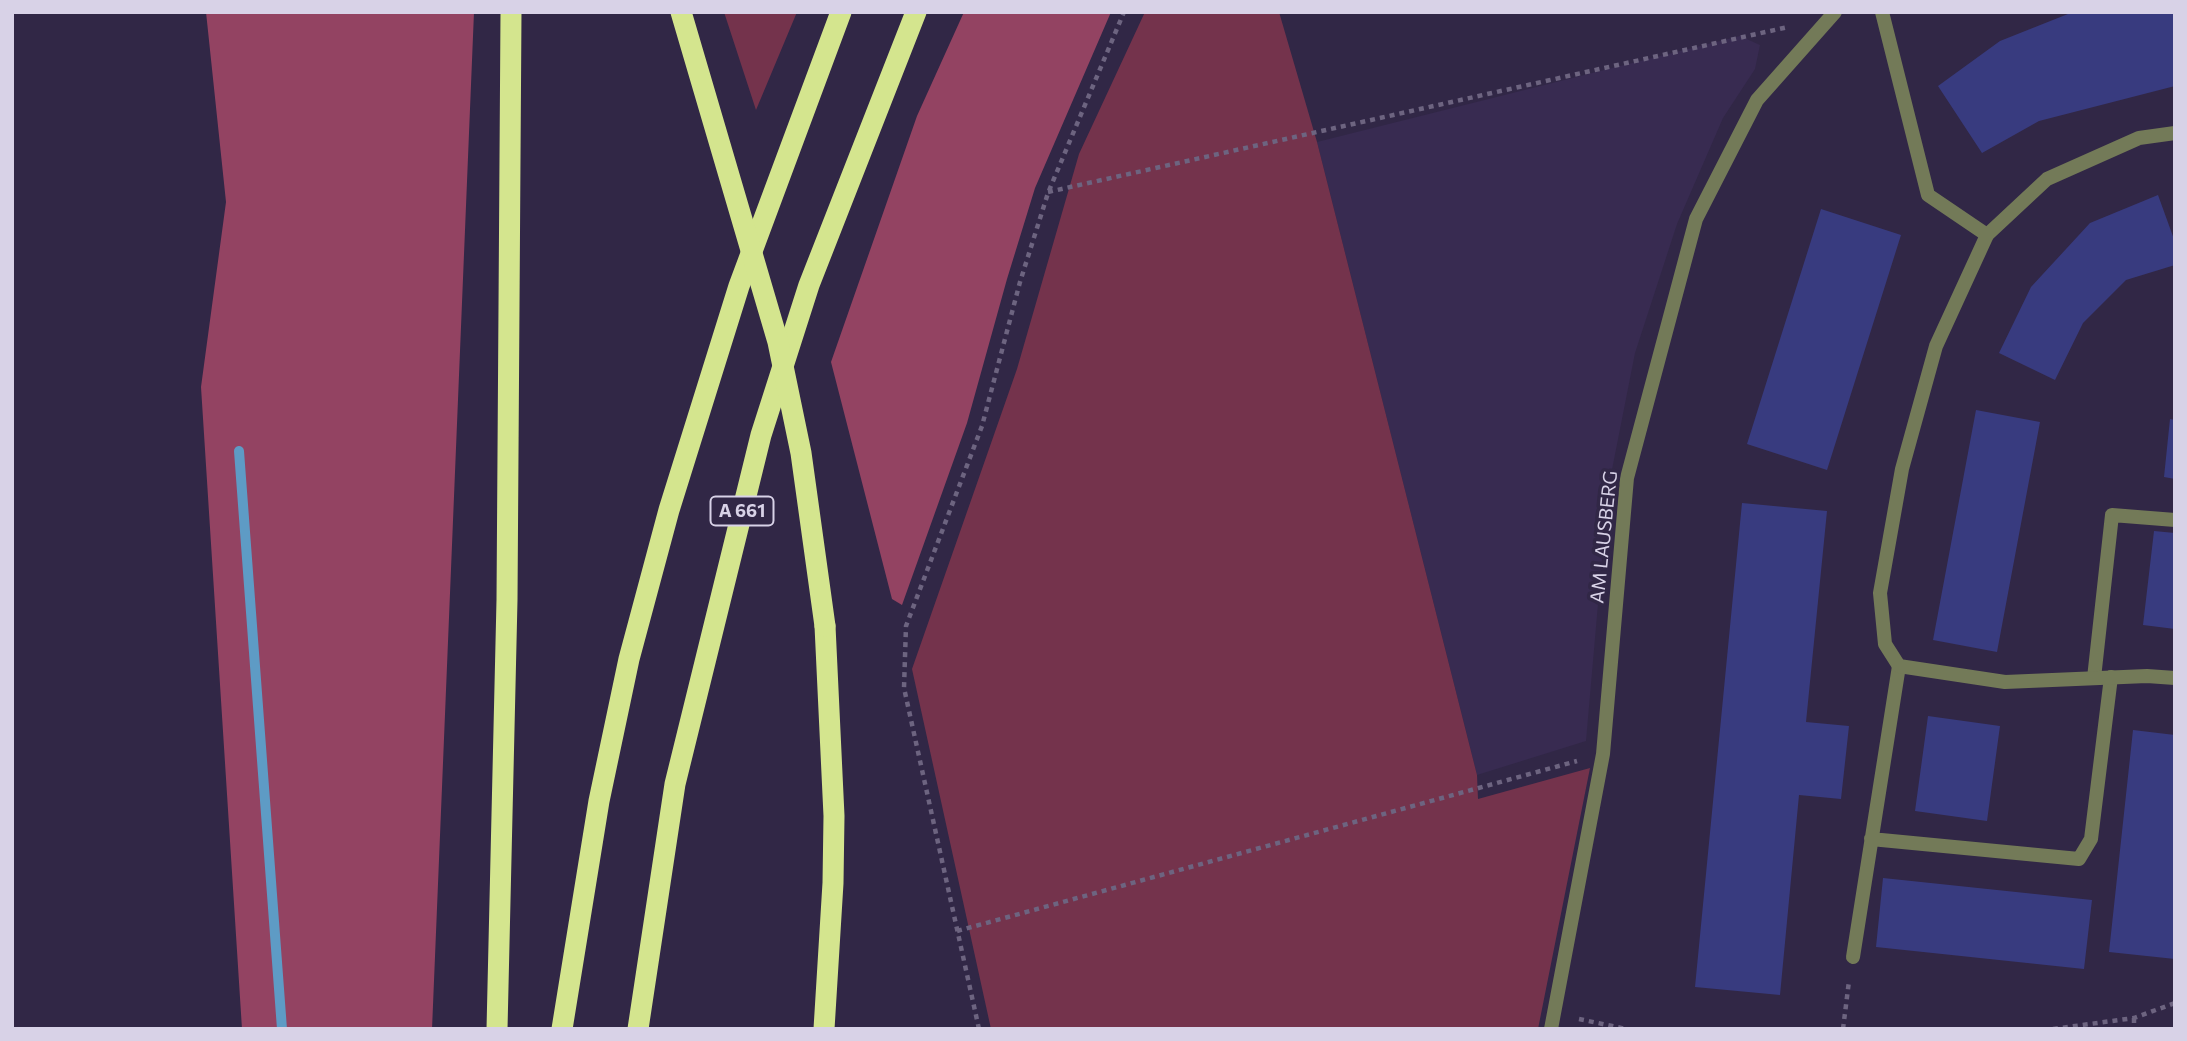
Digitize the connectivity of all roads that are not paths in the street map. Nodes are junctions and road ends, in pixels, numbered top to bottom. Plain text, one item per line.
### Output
1 (511, 12) edge
2 (681, 12) edge
3 (841, 12) edge
4 (916, 12) edge
5 (1882, 12) edge
6 (1832, 15) edge
7 (2175, 134) edge
8 (1987, 236) junction
9 (2175, 520) edge
10 (1899, 666) junction
11 (2111, 677) junction
12 (2094, 678) junction
13 (2175, 678) edge
14 (1871, 839) junction
15 (1853, 957) road end
16 (1553, 1021) edge
17 (497, 1029) edge
18 (562, 1029) edge
19 (638, 1029) edge
20 (824, 1029) edge

1 - 17 highway
2 - 20 highway, bridge
3 - 18 highway
4 - 19 highway, A 661
5 - 8 street
6 - 16 street, AM LAUSBERG
7 - 8 street
8 - 10 street
9 - 12 street
10 - 12 street
10 - 14 street
11 - 12 street
11 - 13 street
11 - 14 street
14 - 15 street

